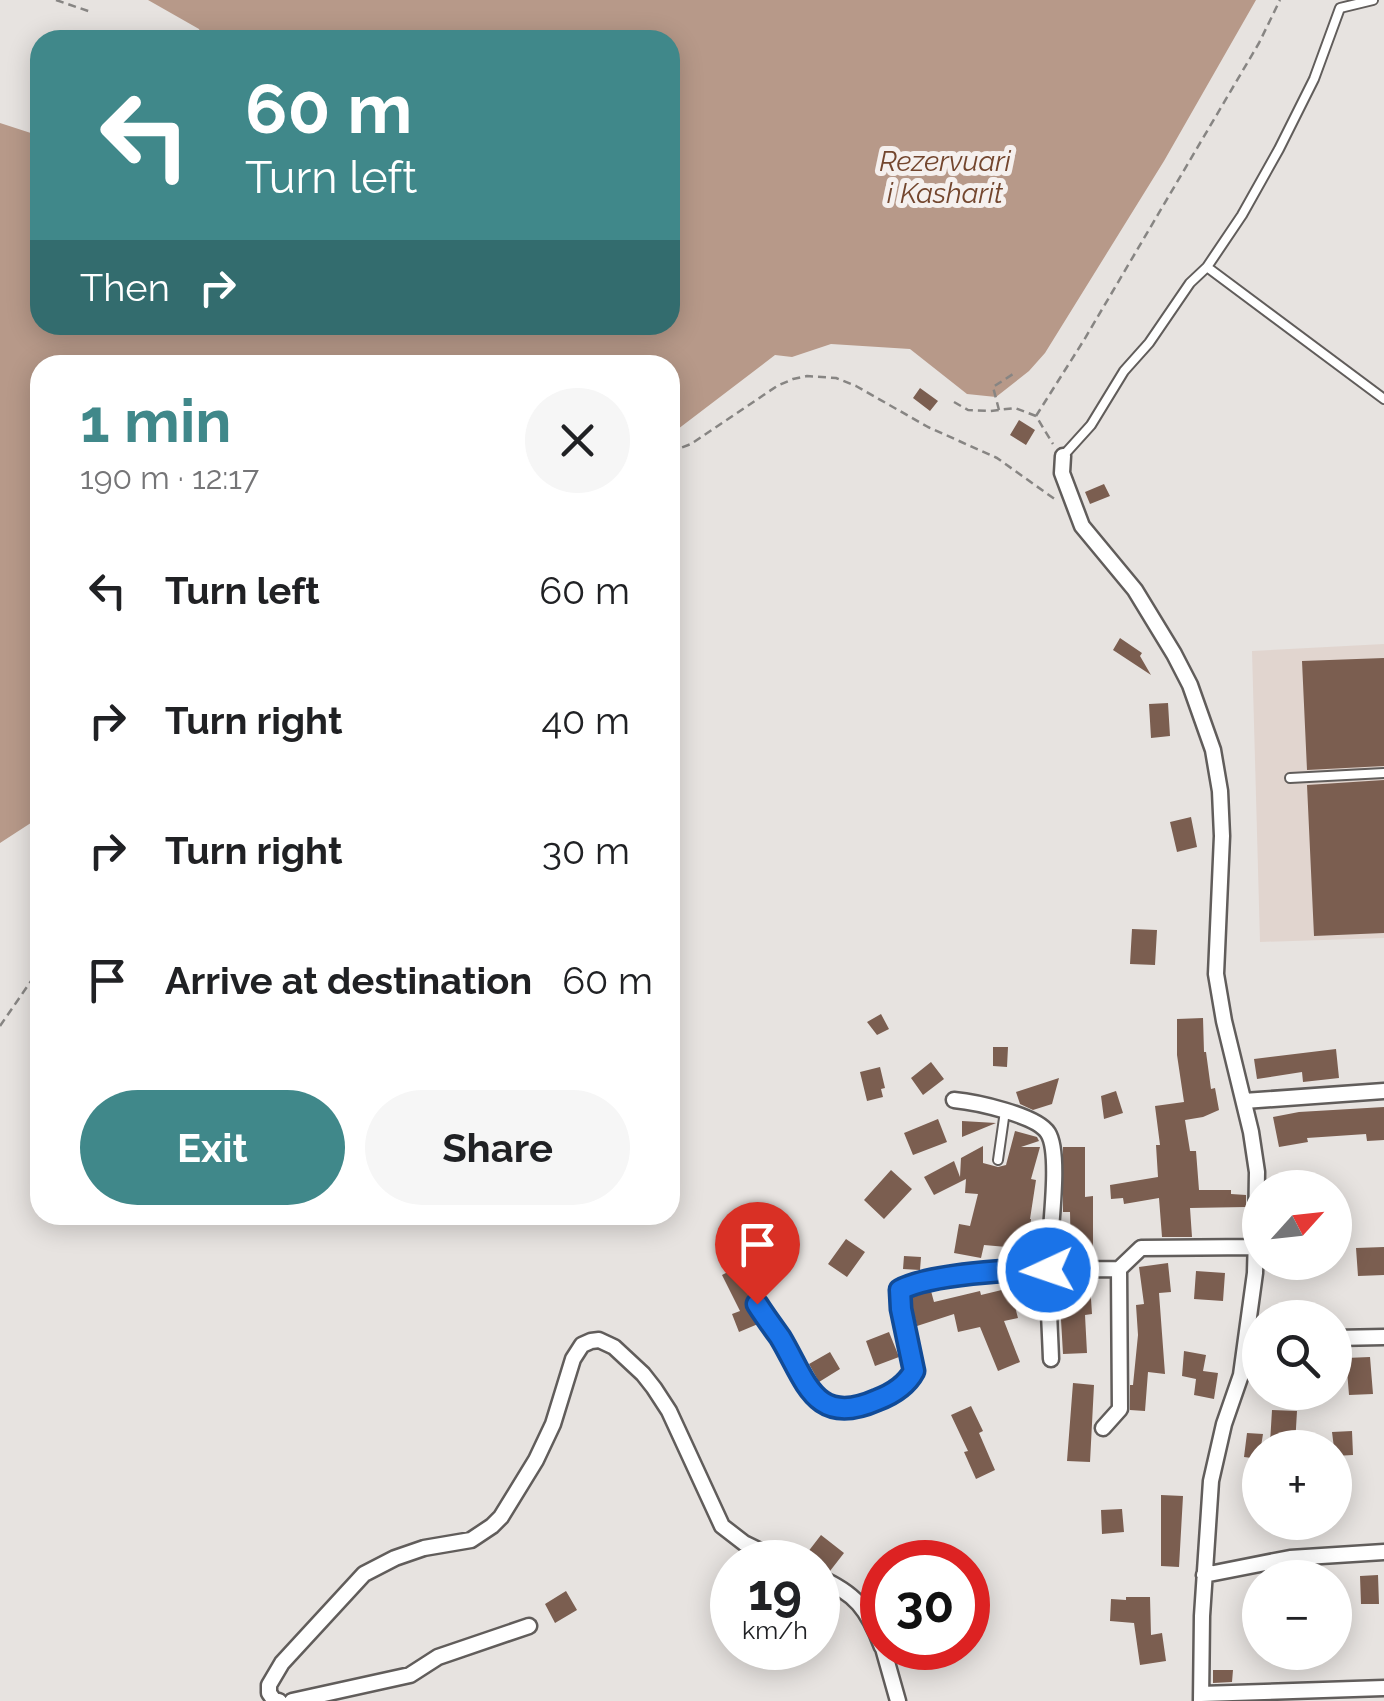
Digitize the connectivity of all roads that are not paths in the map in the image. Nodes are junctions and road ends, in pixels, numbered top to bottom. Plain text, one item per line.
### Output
1 (1373, 0) edge
2 (1207, 267) junction
3 (1384, 399) edge
4 (1063, 456) joint
5 (1384, 773) edge
6 (1290, 778) dead end
7 (1384, 1091) edge
8 (954, 1100) dead end
9 (1244, 1101) junction
10 (1005, 1111) junction
11 (998, 1160) dead end
12 (1257, 1170) edge
13 (1242, 1247) edge
14 (1118, 1269) junction
15 (1048, 1270) junction
16 (757, 1304) dead end
17 (1384, 1337) edge
18 (1352, 1338) edge
19 (1051, 1358) dead end
20 (1242, 1372) edge
21 (1103, 1428) dead end
22 (740, 1540) edge
23 (1384, 1552) edge
24 (1204, 1575) junction
25 (840, 1587) edge
26 (860, 1606) edge
27 (529, 1626) dead end
28 (889, 1670) edge
29 (1384, 1688) edge
30 (1201, 1698) edge
31 (279, 1701) edge
32 (292, 1701) edge
33 (898, 1701) edge

1 - 2 lane
2 - 3 lane
2 - 4 lane
4 - 9 street
5 - 6 lane
7 - 9 street
8 - 10 street
9 - 12 street
10 - 11 lane
10 - 15 street
13 - 14 street
14 - 15 street
14 - 21 street
15 - 16 street
15 - 19 street
17 - 18 street
20 - 24 street
22 - 31 street
23 - 24 street
24 - 30 street
25 - 26 street
27 - 32 street
28 - 33 street
29 - 30 street

